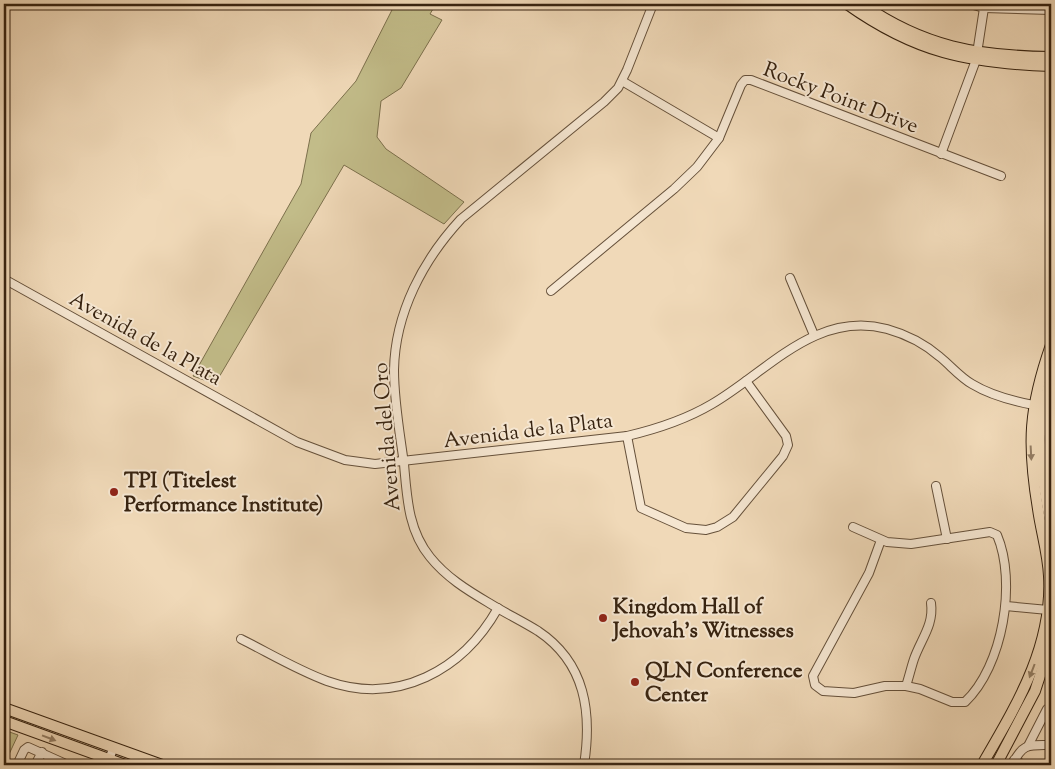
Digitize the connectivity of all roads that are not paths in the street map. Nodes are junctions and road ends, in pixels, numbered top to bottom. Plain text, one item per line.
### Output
1 (653, 4) edge
2 (847, 4) edge
3 (862, 4) edge
4 (970, 4) edge
5 (984, 8) junction
6 (1051, 10) edge
7 (977, 57) junction
8 (1051, 57) edge
9 (1051, 66) edge
10 (622, 81) junction
11 (718, 138) junction
12 (941, 154) junction
13 (1001, 176) dead end
14 (790, 278) dead end
15 (4, 279) edge
16 (551, 290) dead end
17 (814, 335) junction
18 (1051, 345) edge
19 (1051, 376) edge
20 (746, 381) junction
21 (1043, 407) edge
22 (627, 436) junction
23 (403, 462) junction
24 (936, 486) dead end
25 (853, 527) dead end
26 (1051, 527) edge
27 (948, 539) junction
28 (881, 540) junction
29 (1050, 576) edge
30 (931, 602) dead end
31 (1006, 606) junction
32 (498, 608) junction
33 (1049, 613) edge
34 (1051, 628) edge
35 (241, 639) dead end
36 (1050, 644) edge
37 (906, 686) junction
38 (1017, 705) junction
39 (4, 708) edge
40 (1047, 709) dead end
41 (4, 721) edge
42 (1051, 745) edge
43 (1028, 746) junction
44 (113, 749) junction
45 (42, 752) junction
46 (53, 762) edge
47 (108, 762) edge
48 (1013, 763) edge
49 (16, 765) edge
50 (35, 765) edge
51 (68, 765) edge
52 (125, 765) edge
53 (162, 765) edge
54 (584, 765) edge
55 (982, 765) edge
56 (995, 765) edge
57 (1024, 765) edge

1 - 10 street, Avenida del Oro
2 - 7 main road
3 - 7 main road
4 - 5 street
5 - 6 street
5 - 7 street
7 - 8 main road
7 - 9 main road
7 - 12 street
10 - 11 street
10 - 23 street, Avenida del Oro
11 - 12 street, Rocky Point Drive
11 - 16 street, Rocky Point Drive
12 - 13 street, Rocky Point Drive
14 - 17 street
15 - 23 street, Avenida de la Plata
17 - 20 street, Avenida de la Plata
17 - 21 street, Avenida de la Plata
18 - 21 main road
19 - 21 main road
20 - 22 street, Avenida de la Plata
20 - 22 street
21 - 26 main road
21 -> 29 main road
22 - 23 street, Avenida de la Plata
23 - 32 street, Avenida del Oro
24 - 27 street
25 - 28 street
27 - 28 street
27 - 31 street
28 - 37 street
29 - 33 main road
30 - 37 street
31 - 33 street
31 - 37 street
32 - 35 street
32 - 54 street, Avenida del Oro
33 -> 38 main road
34 - 36 main road
36 - 56 main road
38 - 55 main road
38 - 56 main road
39 - 44 main road
40 - 43 street
41 -> 47 main road
42 - 43 street
43 - 48 street
44 - 47 street
44 - 53 main road
45 - 46 street
45 - 49 street
45 - 50 street
46 - 51 street
47 - 52 main road
48 - 57 street

